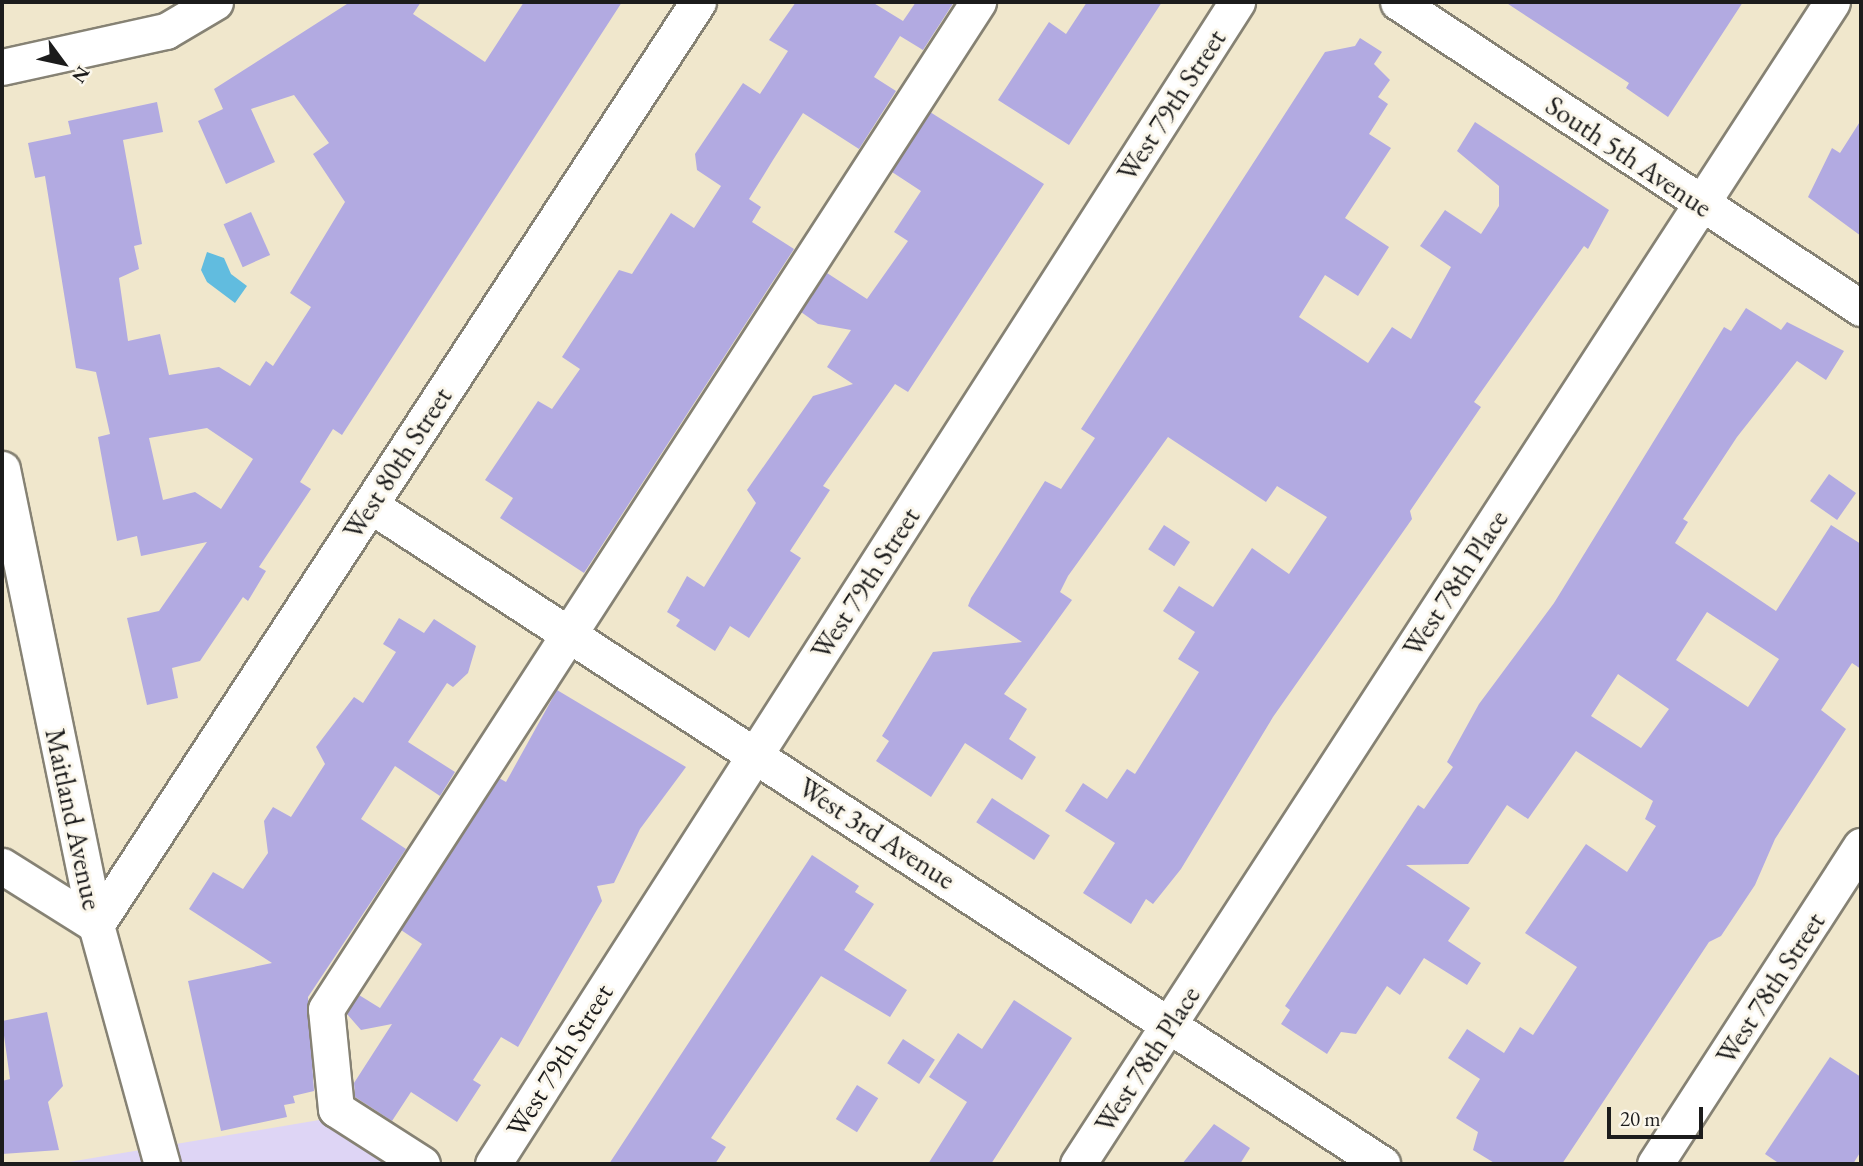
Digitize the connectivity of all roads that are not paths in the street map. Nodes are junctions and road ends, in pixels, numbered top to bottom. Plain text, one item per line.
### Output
1 (215, 2) edge
2 (698, 2) edge
3 (978, 2) edge
4 (1237, 2) edge
5 (1398, 2) edge
6 (1832, 2) edge
7 (2, 67) edge
8 (1700, 204) junction
9 (1861, 308) edge
10 (2, 470) edge
11 (370, 505) junction
12 (566, 629) junction
13 (755, 753) junction
14 (1861, 846) edge
15 (2, 866) edge
16 (96, 925) junction
17 (1168, 1025) junction
18 (162, 1164) edge
19 (422, 1164) edge
20 (493, 1164) edge
21 (1078, 1164) edge
22 (1382, 1164) edge
23 (1655, 1164) edge

1 - 7 street
2 - 11 street, West 80th Street
3 - 12 street
4 - 13 street, West 79th Street
5 - 8 street, South 5th Avenue
6 - 8 street, West 78th Place
8 - 9 street, South 5th Avenue
8 - 17 street, West 78th Place
10 - 16 street, Maitland Avenue
11 - 12 street, West 3rd Avenue
11 - 16 street, West 80th Street
12 - 13 street, West 3rd Avenue
12 - 19 street
13 - 17 street, West 3rd Avenue
13 - 20 street, West 79th Street
14 - 23 street, West 78th Street
15 - 16 street
16 - 18 street, Maitland Avenue
17 - 21 street, West 78th Place
17 - 22 street, West 3rd Avenue

